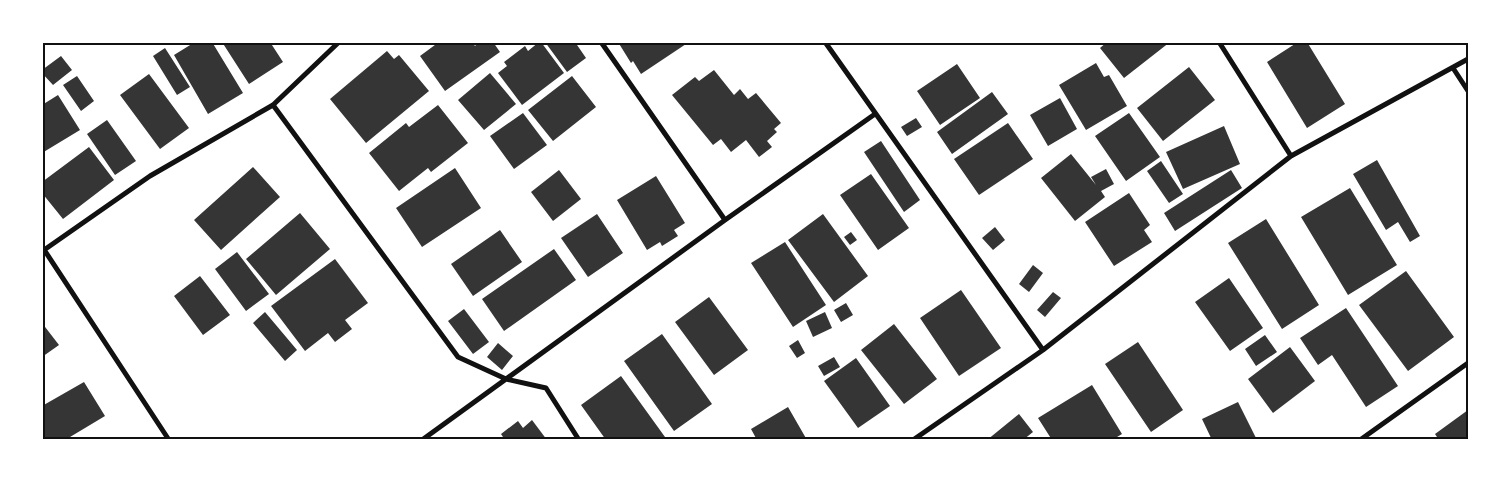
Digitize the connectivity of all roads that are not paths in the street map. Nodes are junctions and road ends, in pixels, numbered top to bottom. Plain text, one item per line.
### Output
1 (339, 42) edge
2 (601, 42) edge
3 (825, 42) edge
4 (1219, 42) edge
5 (1468, 59) edge
6 (1453, 68) junction
7 (1468, 91) edge
8 (273, 105) junction
9 (875, 114) junction
10 (1290, 156) junction
11 (725, 220) junction
12 (43, 249) edge
13 (1043, 350) junction
14 (1468, 363) edge
15 (506, 379) junction
16 (169, 440) edge
17 (422, 440) edge
18 (579, 440) edge
19 (912, 440) edge
20 (1360, 440) edge

1 - 8 street
2 - 11 street
3 - 9 street
4 - 10 street
5 - 6 street
6 - 7 street
6 - 10 street
8 - 12 street
8 - 15 street
9 - 11 street
9 - 13 street
10 - 13 street
11 - 15 street
12 - 16 street
13 - 19 street
14 - 20 street
15 - 17 street
15 - 18 street

